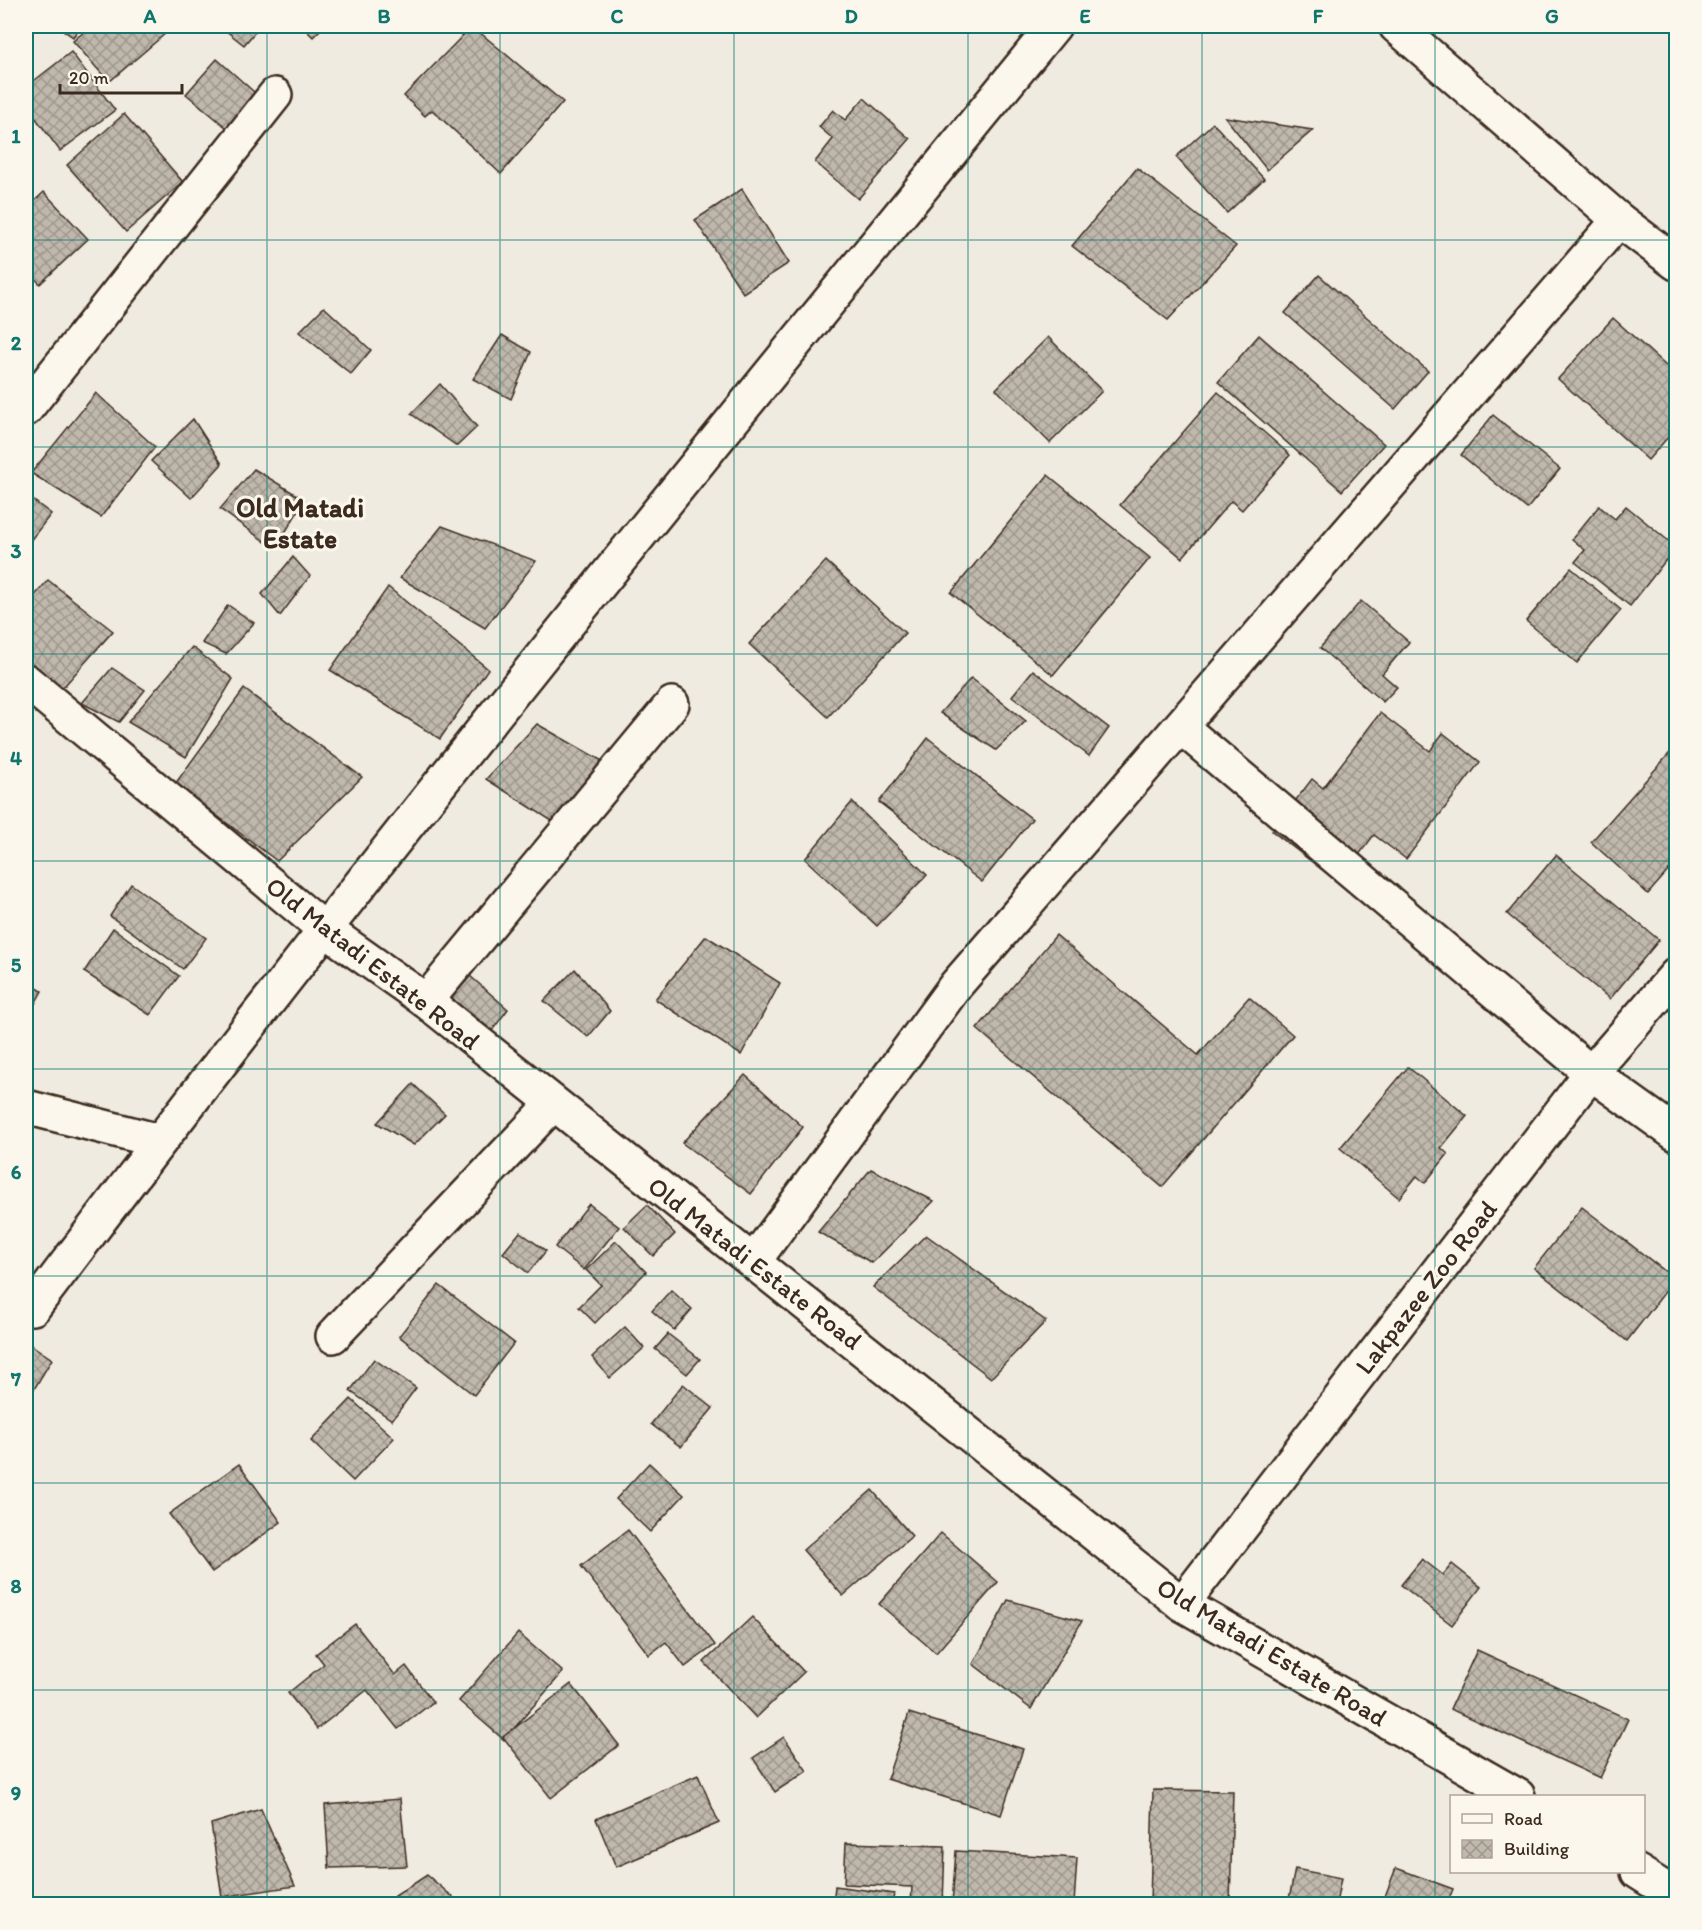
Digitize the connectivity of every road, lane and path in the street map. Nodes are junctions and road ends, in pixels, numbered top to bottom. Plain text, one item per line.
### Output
1 (1054, 26) edge
2 (1396, 26) edge
3 (276, 95) dead end
4 (1619, 220) junction
5 (1677, 263) edge
6 (26, 409) edge
7 (26, 681) edge
8 (672, 704) dead end
9 (1180, 727) junction
10 (323, 928) junction
11 (1677, 975) edge
12 (426, 1001) junction
13 (1591, 1073) junction
14 (554, 1104) junction
15 (26, 1107) edge
16 (1677, 1134) edge
17 (159, 1141) junction
18 (754, 1261) junction
19 (33, 1308) dead end
20 (333, 1336) dead end
21 (1182, 1604) junction
22 (1515, 1795) edge
23 (1640, 1873) edge
24 (1677, 1896) edge

1 - 10 street
2 - 4 street
3 - 6 street
4 - 5 street
4 - 9 street
7 - 10 street, Old Matadi Estate Road
8 - 12 street
9 - 13 street
9 - 18 street
10 - 12 street, Old Matadi Estate Road
10 - 17 street
11 - 13 street, Lakpazee Zoo Road
12 - 14 street, Old Matadi Estate Road
13 - 16 street
13 - 21 street, Lakpazee Zoo Road
14 - 18 street, Old Matadi Estate Road
14 - 20 street
15 - 17 street
17 - 19 street
18 - 21 street, Old Matadi Estate Road
21 - 22 street, Old Matadi Estate Road
23 - 24 street

